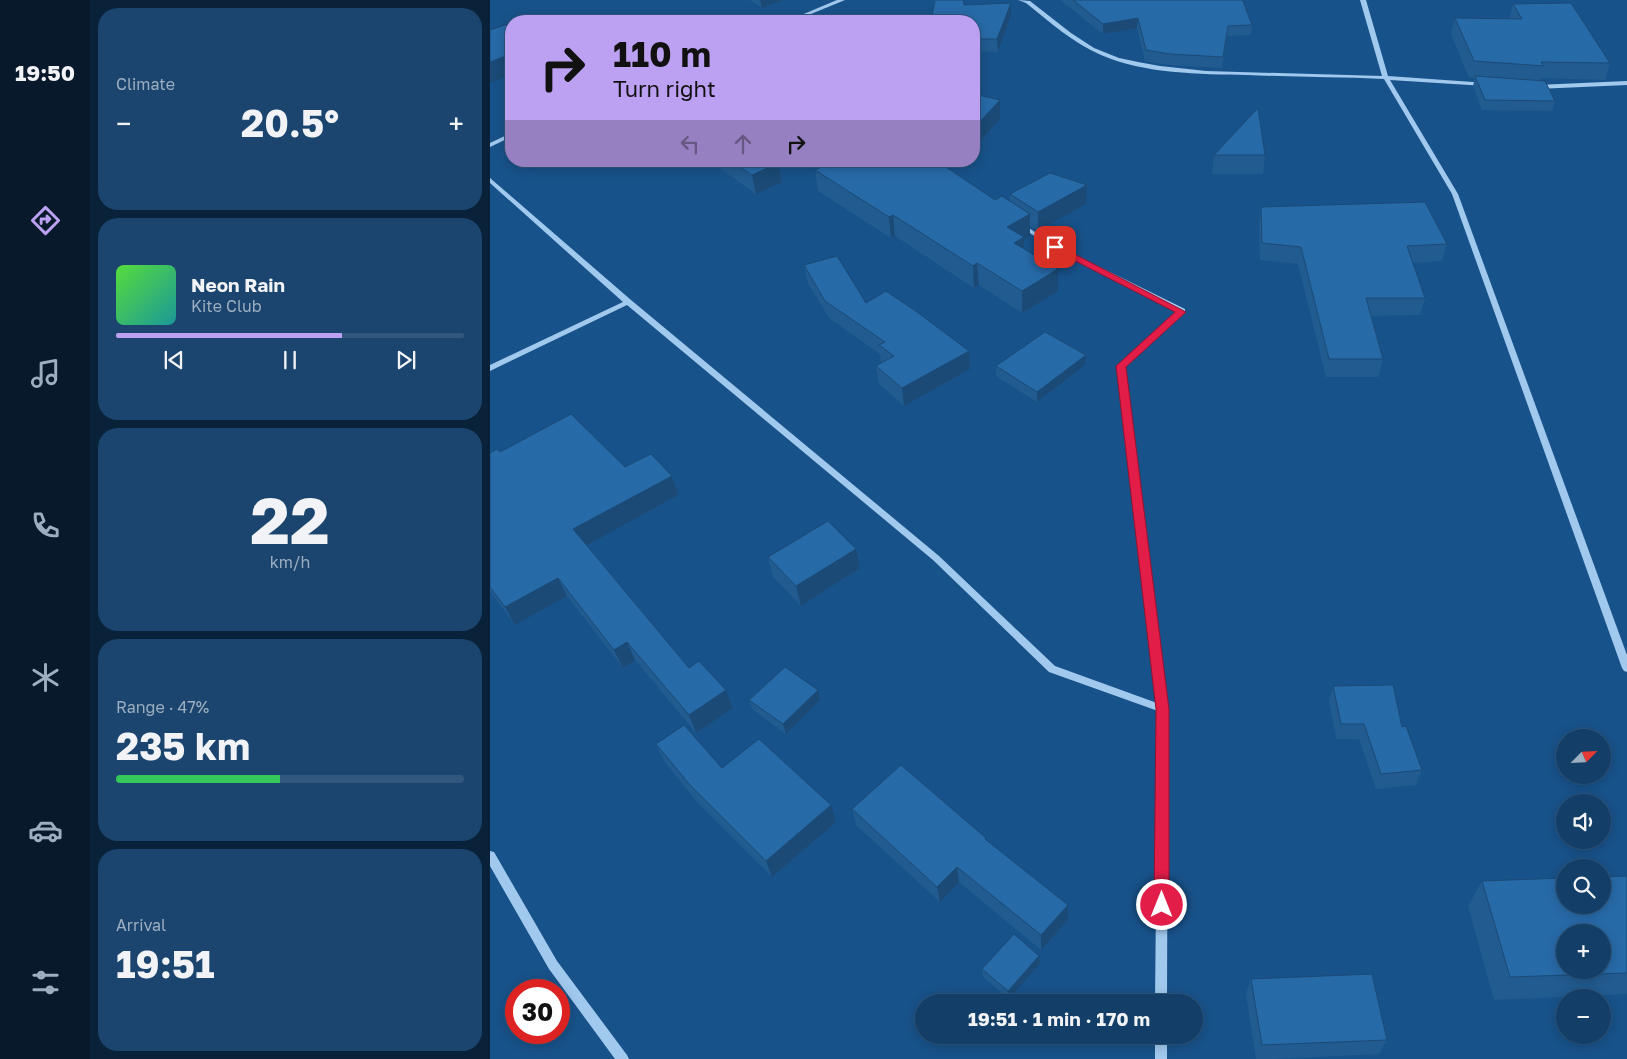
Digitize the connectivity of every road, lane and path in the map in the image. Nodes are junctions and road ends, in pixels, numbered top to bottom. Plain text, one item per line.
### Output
1 (842, 0) edge
2 (1021, 0) edge
3 (1363, 0) edge
4 (805, 15) edge
5 (1385, 76) junction
6 (1627, 83) edge
7 (1491, 84) edge
8 (1530, 87) edge
9 (505, 138) edge
10 (490, 145) edge
11 (490, 180) edge
12 (1013, 220) edge
13 (628, 302) junction
14 (490, 368) edge
15 (1627, 668) edge
16 (1163, 709) junction
17 (490, 856) edge
18 (1161, 994) edge
19 (1161, 1044) edge
20 (623, 1059) edge
21 (1161, 1059) edge

1 - 4 street
2 - 5 street
3 - 5 street
5 - 7 street
5 - 15 street
6 - 8 street
9 - 10 street
11 - 13 street
12 - 16 street
13 - 14 street
13 - 16 street
16 - 18 street
17 - 20 street
19 - 21 street

